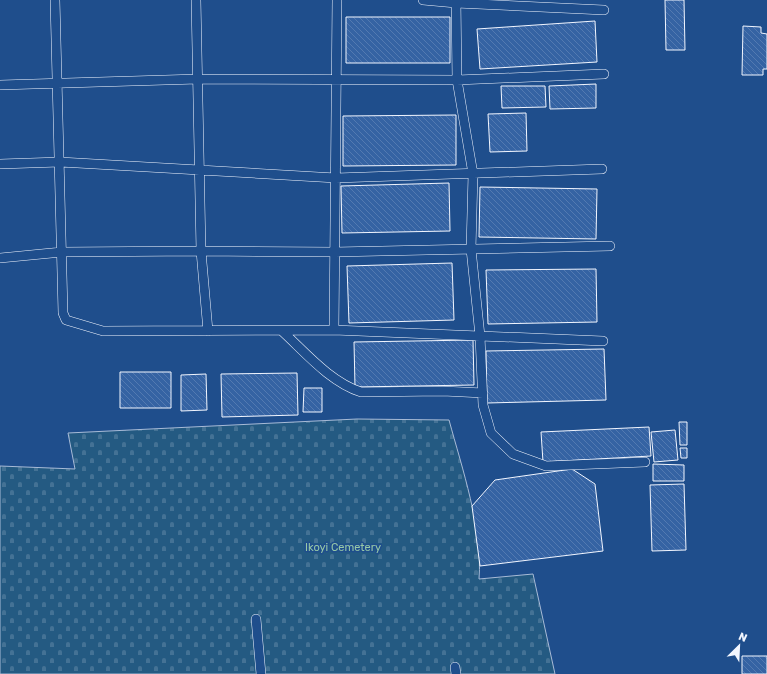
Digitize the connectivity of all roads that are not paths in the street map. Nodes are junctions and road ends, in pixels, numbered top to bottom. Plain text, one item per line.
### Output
1 (55, 0) edge
2 (196, 0) edge
3 (337, 0) edge
4 (423, 0) edge
5 (456, 2) edge
6 (604, 10) dead end
7 (604, 74) dead end
8 (198, 79) junction
9 (337, 79) junction
10 (457, 80) junction
11 (58, 83) junction
12 (0, 85) edge
13 (60, 162) junction
14 (0, 164) edge
15 (602, 169) dead end
16 (201, 170) junction
17 (473, 174) junction
18 (336, 178) junction
19 (610, 246) dead end
20 (471, 249) junction
21 (202, 251) junction
22 (62, 252) junction
23 (335, 252) junction
24 (0, 258) edge
25 (334, 330) junction
26 (208, 331) junction
27 (282, 331) junction
28 (480, 336) junction
29 (603, 341) dead end
30 (482, 393) junction
31 (645, 462) dead end
32 (256, 619) dead end
33 (261, 674) edge

1 - 11 lane
2 - 8 lane
3 - 9 lane
4 - 5 lane
5 - 6 lane
5 - 10 lane
7 - 10 lane
8 - 9 lane
8 - 11 lane
8 - 16 lane
9 - 10 lane
9 - 18 lane
10 - 17 lane
11 - 12 lane
11 - 13 lane
13 - 14 lane
13 - 16 lane
13 - 22 lane
15 - 17 lane
16 - 18 lane
16 - 21 lane
17 - 18 lane
17 - 20 lane
18 - 23 lane
19 - 20 lane
20 - 23 lane
20 - 28 lane
21 - 22 lane
21 - 23 lane
21 - 26 lane
22 - 24 lane
22 - 26 lane
23 - 25 lane
25 - 27 lane
25 - 28 lane
26 - 27 lane
27 - 30 lane
28 - 29 lane
28 - 30 lane
30 - 31 lane
32 - 33 lane

